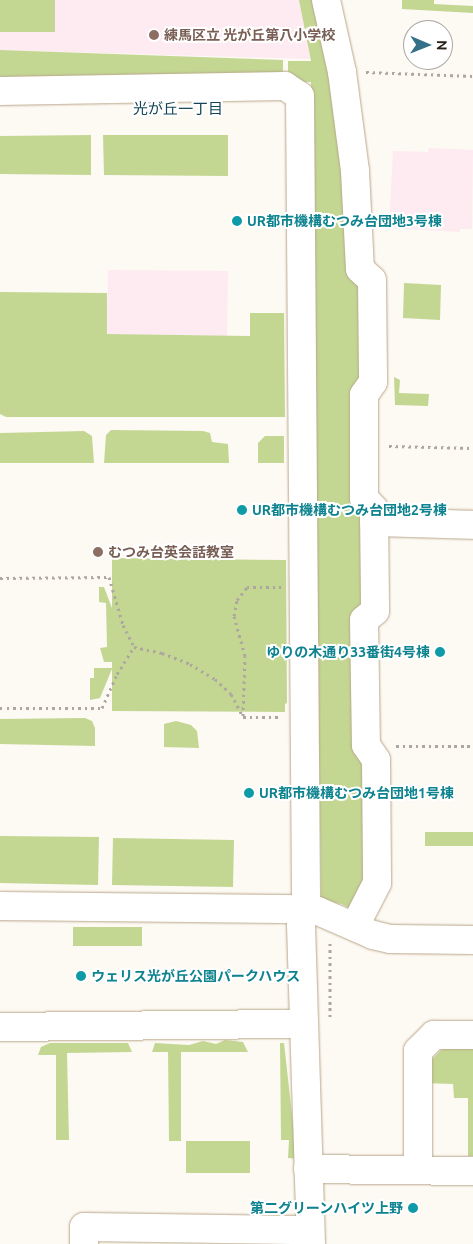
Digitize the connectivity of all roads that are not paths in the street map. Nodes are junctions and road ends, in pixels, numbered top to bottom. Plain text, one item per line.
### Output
1 (326, 0) edge
2 (0, 91) edge
3 (374, 522) junction
4 (473, 526) edge
5 (0, 906) edge
6 (305, 909) junction
7 (355, 926) junction
8 (473, 940) edge
9 (303, 1024) junction
10 (0, 1027) edge
11 (473, 1035) edge
12 (308, 1169) junction
13 (418, 1170) junction
14 (473, 1171) edge
15 (310, 1237) edge
16 (84, 1244) edge

1 - 3 street
2 - 6 street
3 - 4 street
3 - 7 street
5 - 6 street
6 - 7 street
6 - 9 street
7 - 8 street
9 - 10 street
9 - 12 street
11 - 13 street
12 - 13 street
12 - 15 street
13 - 14 street
15 - 16 street

